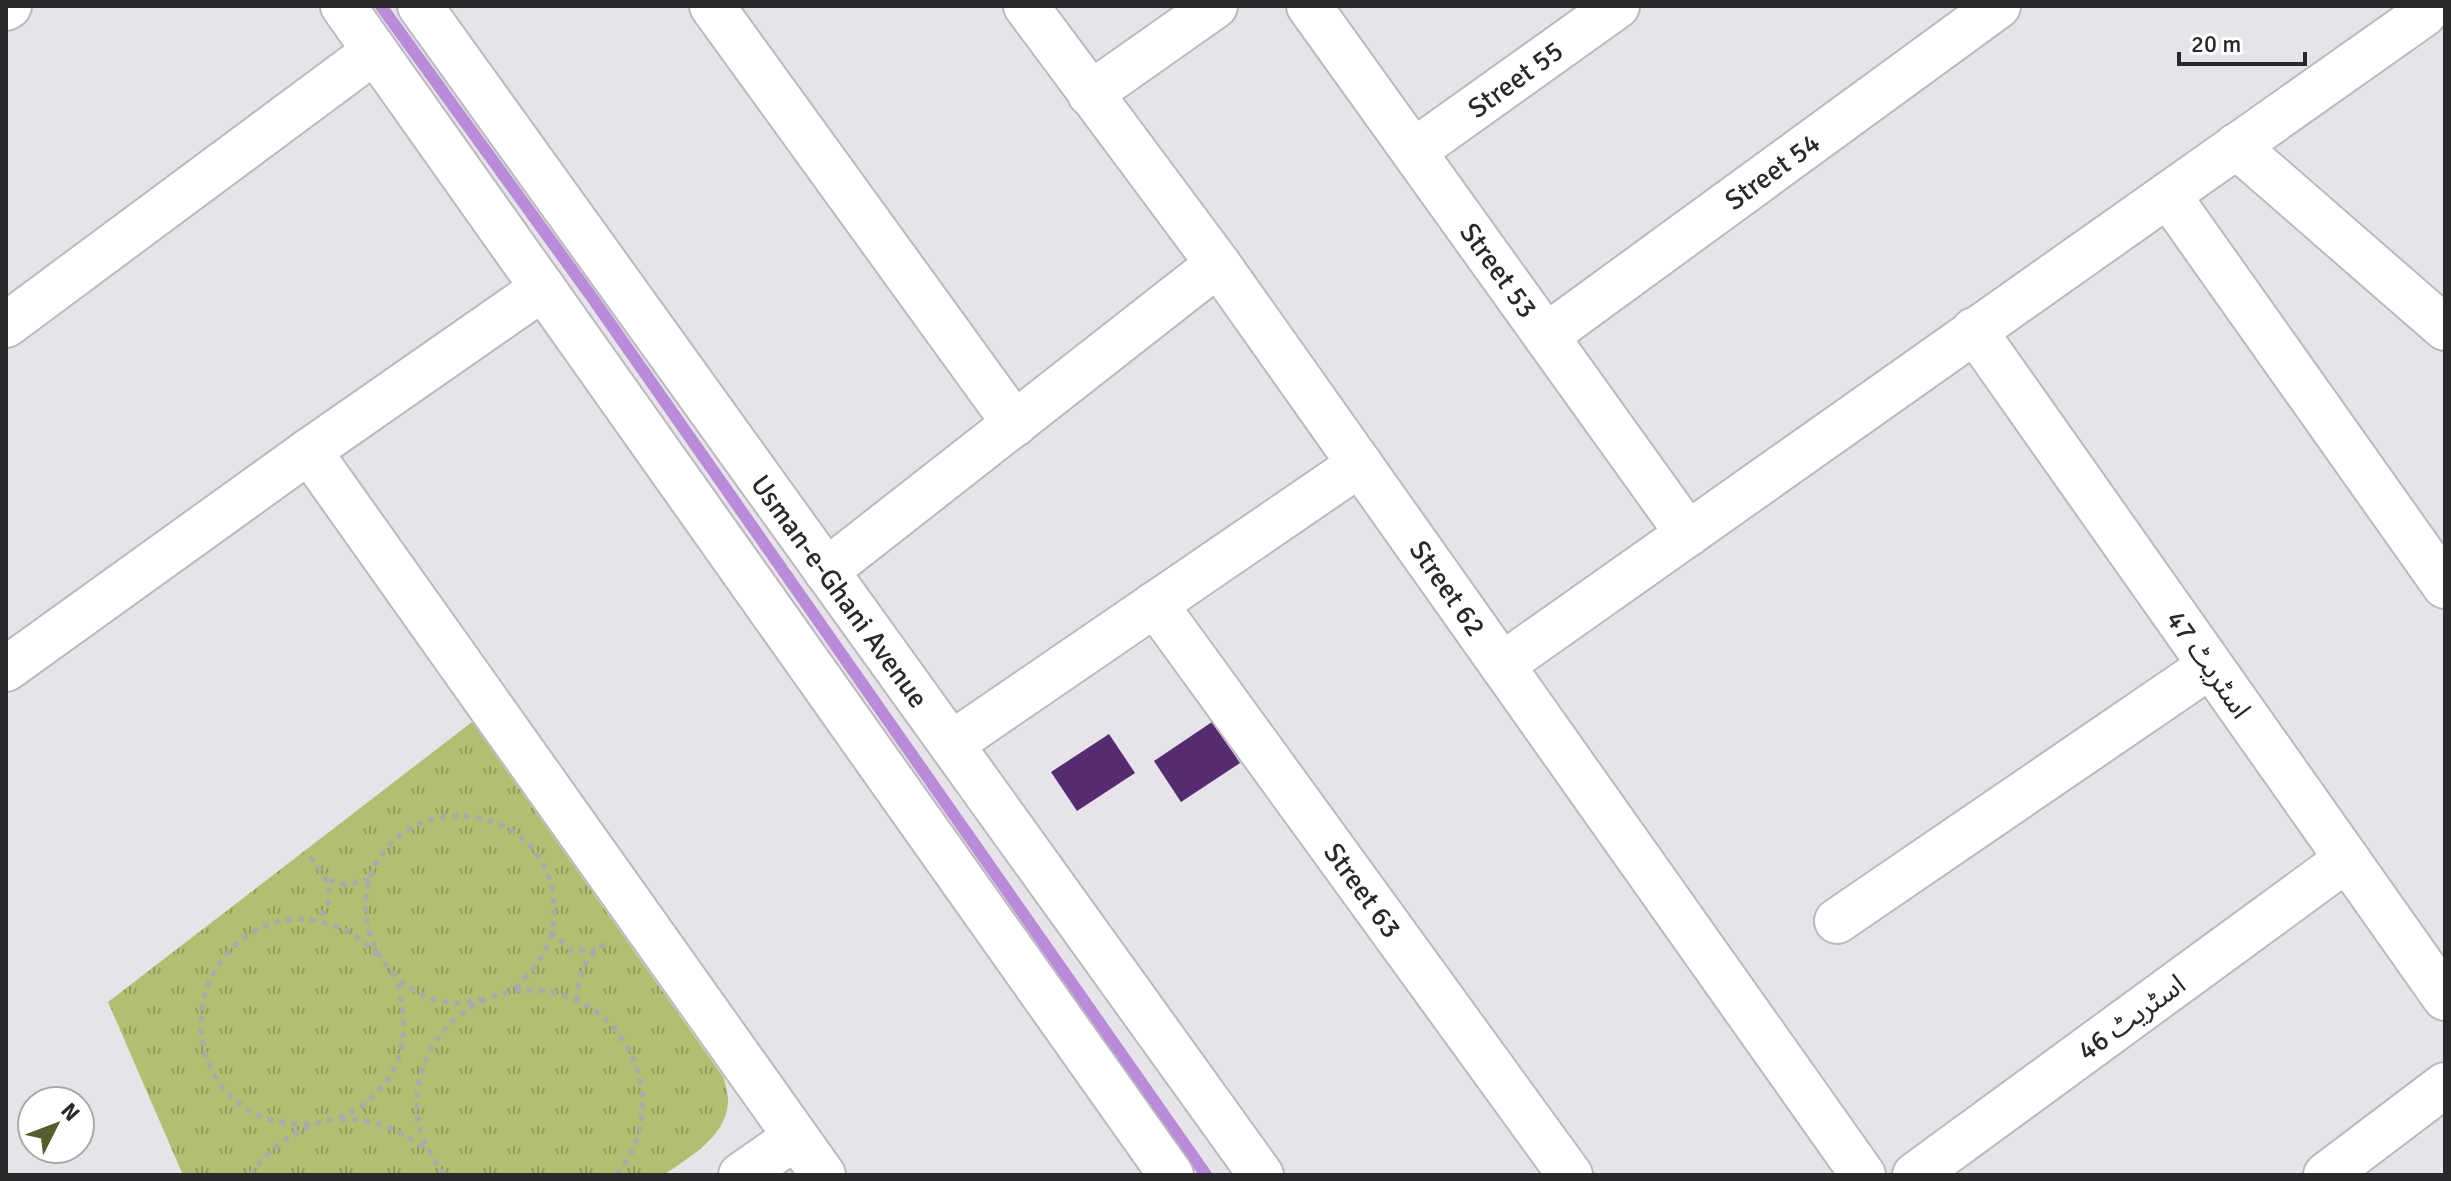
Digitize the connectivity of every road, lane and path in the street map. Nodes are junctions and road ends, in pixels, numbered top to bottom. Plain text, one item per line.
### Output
1 (343, 6) edge
2 (420, 6) edge
3 (712, 6) edge
4 (1026, 6) edge
5 (1215, 6) edge
6 (1309, 6) edge
7 (1617, 6) edge
8 (1998, 6) edge
9 (2425, 9) edge
10 (375, 51) junction
11 (1090, 94) junction
12 (2236, 146) junction
13 (1414, 151) junction
14 (2168, 195) junction
15 (1218, 264) junction
16 (543, 288) junction
17 (6, 325) edge
18 (2445, 328) edge
19 (1974, 330) junction
20 (1546, 336) junction
21 (1015, 424) junction
22 (309, 451) junction
23 (1360, 464) junction
24 (1688, 534) junction
25 (826, 571) junction
26 (2445, 586) edge
27 (1155, 604) junction
28 (1502, 665) junction
29 (2210, 666) junction
30 (6, 669) edge
31 (951, 744) junction
32 (310, 857) dead end
33 (2347, 859) junction
34 (371, 879) junction
35 (328, 880) junction
36 (641, 919) junction
37 (316, 921) junction
38 (1837, 921) dead end
39 (551, 931) junction
40 (597, 949) junction
41 (378, 955) junction
42 (397, 979) junction
43 (513, 991) junction
44 (2445, 998) edge
45 (484, 999) junction
46 (578, 1001) junction
47 (2445, 1085) edge
48 (339, 1119) junction
49 (312, 1124) junction
50 (796, 1137) junction
51 (429, 1152) junction
52 (250, 1175) edge
53 (444, 1175) edge
54 (616, 1175) edge
55 (741, 1175) edge
56 (823, 1175) edge
57 (1171, 1175) edge
58 (1261, 1175) edge
59 (1570, 1175) edge
60 (1863, 1175) edge
61 (1915, 1175) edge
62 (2326, 1175) edge

1 - 10 street
2 - 25 street, Usman-e-Ghani Avenue
3 - 21 street
4 - 11 street, Street 62
5 - 11 street
6 - 13 street, Street 53
7 - 13 street, Street 55
8 - 20 street, Street 54
9 - 12 street
10 - 16 street
10 - 17 street
11 - 15 street, Street 62
12 - 14 street
12 - 18 street
13 - 20 street, Street 53
14 - 19 street
14 - 26 street
15 - 21 street
15 - 23 street, Street 62
16 - 22 street
16 - 57 street
19 - 24 street
19 - 29 street, اسٹریٹ 47
20 - 24 street, Street 53
21 - 25 street
22 - 30 street
22 - 36 street
23 - 27 street
23 - 28 street, Street 62
24 - 28 street
25 - 31 street, Usman-e-Ghani Avenue
27 - 31 street
27 - 59 street, Street 63
28 - 60 street, Street 62
29 - 33 street, اسٹریٹ 47
29 - 38 street
31 - 58 street, Usman-e-Ghani Avenue
32 - 35 path
33 - 44 street, اسٹریٹ 47
33 - 61 street, اسٹریٹ 46
34 - 35 path
34 - 39 path
34 - 41 path
35 - 37 path
36 - 40 path
36 - 50 street
37 - 41 path
37 - 49 path
39 - 40 path
39 - 43 path
40 - 46 path
41 - 42 path
42 - 45 path
42 - 48 path
43 - 45 path
43 - 46 path
45 - 51 path
46 - 54 path
47 - 62 street
48 - 49 path
48 - 51 path
49 - 52 path
50 - 55 street
50 - 56 street
51 - 53 path

